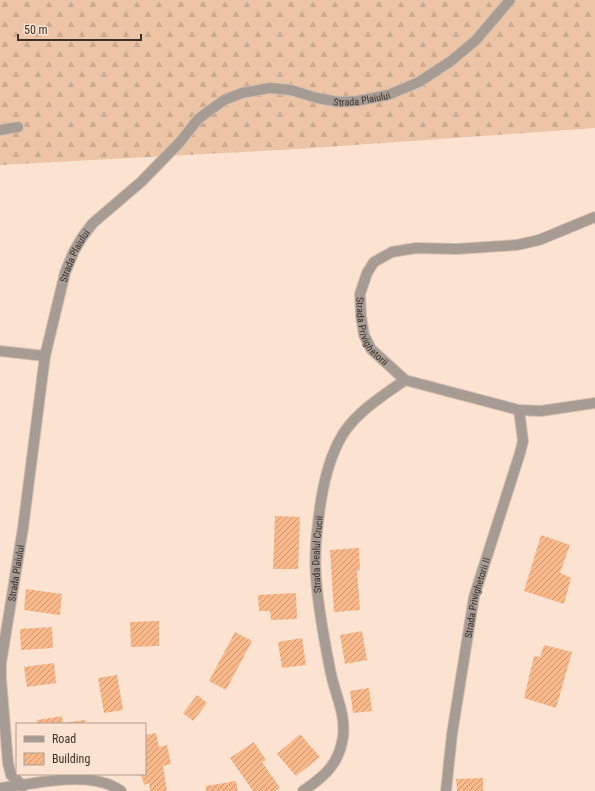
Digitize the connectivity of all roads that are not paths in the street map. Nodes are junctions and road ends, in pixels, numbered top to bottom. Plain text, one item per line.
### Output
1 (510, 0) edge
2 (18, 127) dead end
3 (0, 130) edge
4 (595, 217) edge
5 (0, 352) edge
6 (45, 356) junction
7 (405, 380) junction
8 (595, 403) edge
9 (519, 410) junction
10 (0, 679) edge
11 (108, 778) edge
12 (0, 788) edge
13 (23, 788) edge
14 (121, 791) edge
15 (303, 791) edge
16 (446, 791) edge

1 - 6 street, Strada Plaiului
2 - 3 street
4 - 7 street, Strada Privighetorii
5 - 6 street
6 - 10 street, Strada Plaiului
7 - 9 street, Strada Privighetorii
7 - 15 street, Strada Dealul Crucii
8 - 9 street, Strada Privighetorii
9 - 16 street, Strada Privighetorii II
10 - 13 street, Strada Plaiului
11 - 13 street
11 - 14 street
12 - 13 street

